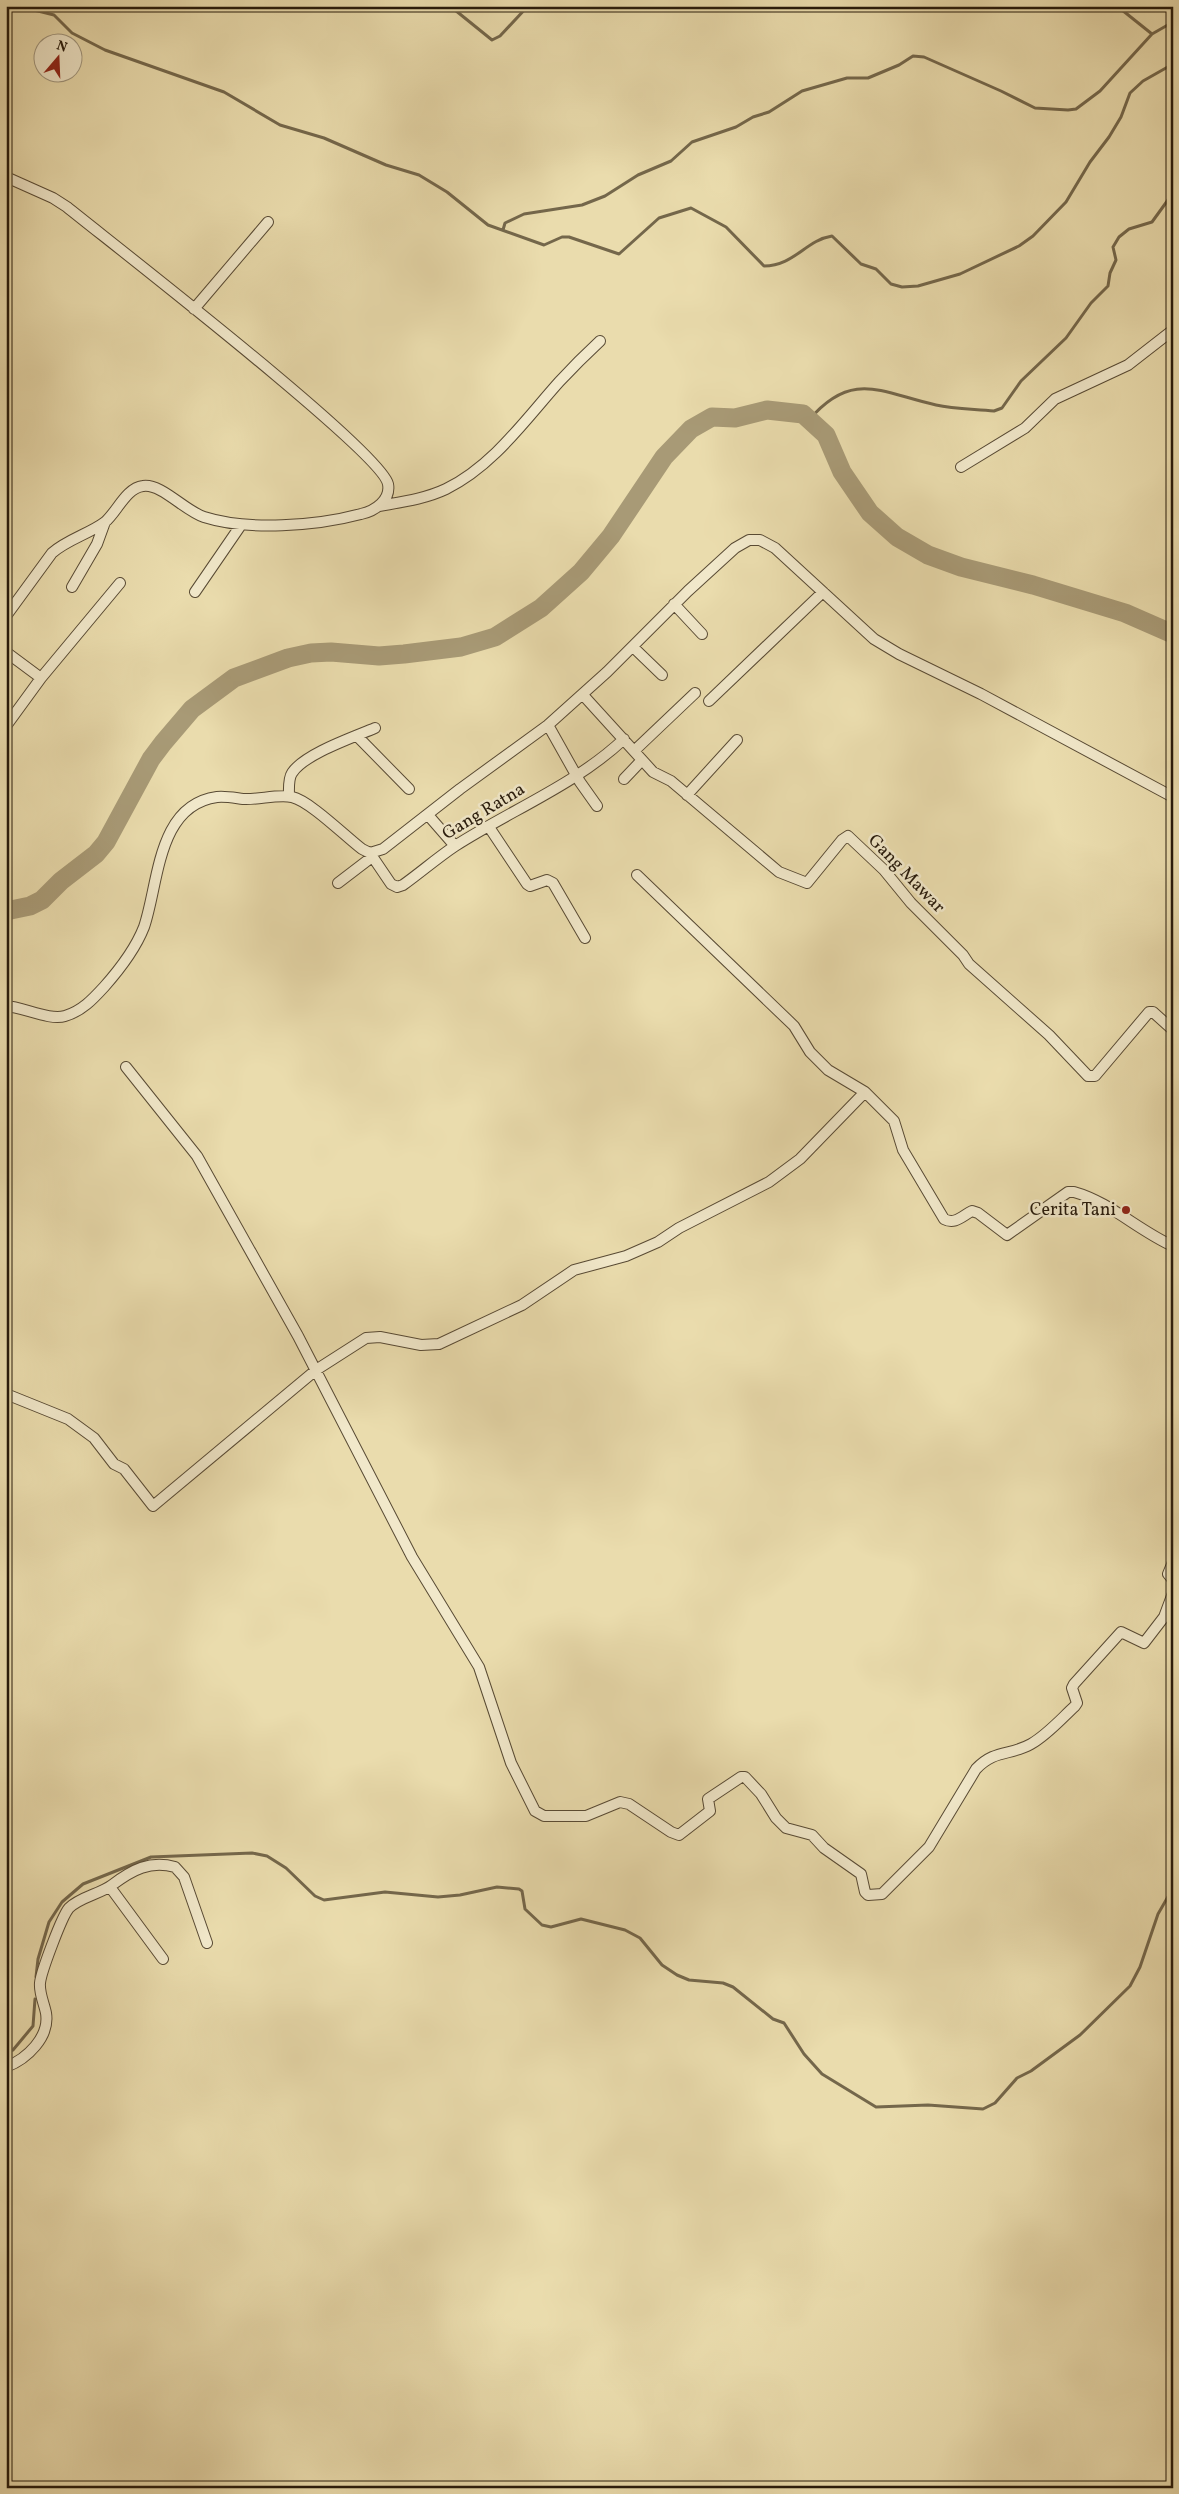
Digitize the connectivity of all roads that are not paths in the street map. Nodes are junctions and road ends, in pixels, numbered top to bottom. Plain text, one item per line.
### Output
1 (6, 177) edge
2 (268, 222) dead end
3 (194, 309) junction
4 (1173, 330) edge
5 (600, 341) dead end
6 (961, 467) dead end
7 (379, 506) junction
8 (104, 522) junction
9 (240, 525) junction
10 (120, 583) dead end
11 (72, 587) dead end
12 (195, 592) dead end
13 (823, 592) junction
14 (674, 604) junction
15 (6, 616) edge
16 (702, 634) dead end
17 (632, 647) junction
18 (6, 652) edge
19 (662, 675) dead end
20 (41, 678) junction
21 (695, 693) dead end
22 (583, 695) junction
23 (709, 701) dead end
24 (548, 725) junction
25 (6, 726) edge
26 (376, 728) dead end
27 (357, 736) junction
28 (624, 740) junction
29 (737, 740) dead end
30 (635, 750) junction
31 (642, 760) junction
32 (576, 775) junction
33 (624, 779) dead end
34 (409, 789) dead end
35 (687, 795) junction
36 (289, 796) junction
37 (1173, 797) edge
38 (597, 806) dead end
39 (428, 815) junction
40 (489, 827) junction
41 (455, 846) junction
42 (371, 855) junction
43 (637, 875) dead end
44 (338, 884) dead end
45 (585, 938) dead end
46 (6, 1006) edge
47 (1173, 1030) edge
48 (126, 1067) dead end
49 (865, 1092) junction
50 (1173, 1246) edge
51 (316, 1370) junction
52 (6, 1394) edge
53 (1173, 1562) edge
54 (1173, 1580) edge
55 (1173, 1592) edge
56 (110, 1886) junction
57 (207, 1943) dead end
58 (163, 1960) dead end
59 (6, 2067) edge

1 - 3 street
2 - 3 street
3 - 7 street
4 - 6 street
5 - 7 street
7 - 9 street
8 - 9 street
8 - 11 street
8 - 15 street
9 - 12 street
10 - 20 street
13 - 14 street
13 - 23 street
13 - 37 street
14 - 16 street
14 - 17 street
17 - 19 street
17 - 22 street
18 - 20 street
20 - 25 street
21 - 30 street
22 - 24 street
22 - 28 street, Gang Mawar
24 - 32 street
24 - 39 street
26 - 27 street
27 - 34 street
27 - 36 street
28 - 30 street, Gang Mawar
28 - 32 street, Gang Ratna
29 - 35 street
30 - 31 street, Gang Mawar
31 - 33 street
31 - 35 street, Gang Mawar
32 - 38 street
32 - 40 street, Gang Ratna
35 - 47 street, Gang Mawar
36 - 42 street
36 - 46 street
39 - 41 street
39 - 42 street
40 - 41 street, Gang Ratna
40 - 45 street
41 - 42 street, Gang Ratna
42 - 44 street
43 - 49 street
48 - 51 street
49 - 50 street
49 - 51 street
51 - 52 street
51 - 55 street
53 - 54 street
56 - 57 street
56 - 58 street
56 - 59 street

